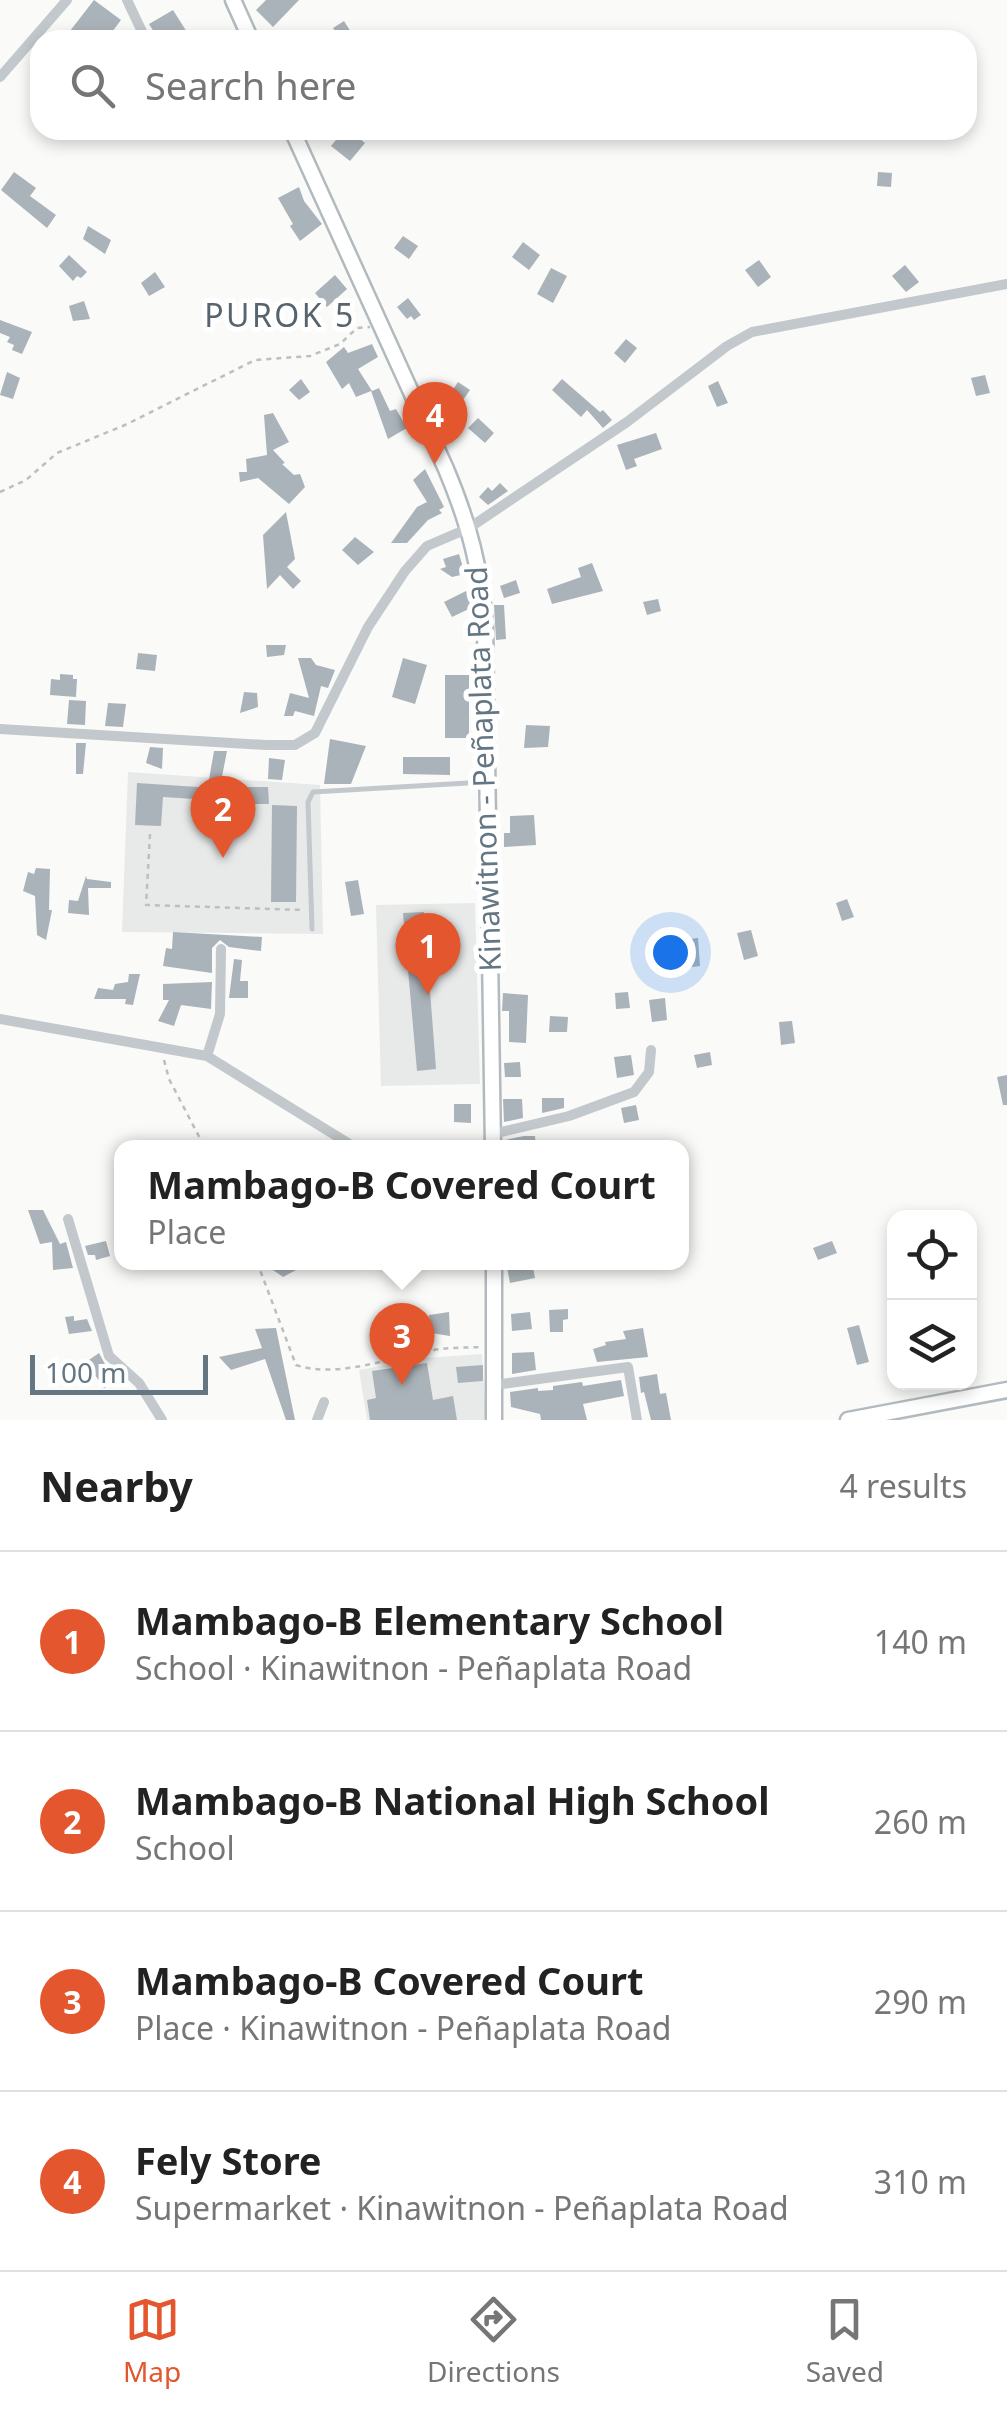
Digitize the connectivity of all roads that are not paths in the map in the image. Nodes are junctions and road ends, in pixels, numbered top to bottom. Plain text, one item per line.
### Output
1 (68, 0) edge
2 (127, 0) edge
3 (233, 0) edge
4 (41, 30) edge
5 (141, 30) edge
6 (246, 30) edge
7 (30, 42) edge
8 (0, 76) edge
9 (297, 140) edge
10 (1007, 284) edge
11 (469, 528) junction
12 (0, 728) edge
13 (488, 782) junction
14 (312, 929) dead end
15 (221, 948) dead end
16 (0, 1019) edge
17 (652, 1050) dead end
18 (207, 1056) junction
19 (343, 1140) edge
20 (493, 1140) edge
21 (496, 1140) edge
22 (56, 1234) dead end
23 (494, 1270) edge
24 (494, 1385) junction
25 (1007, 1390) edge
26 (324, 1402) dead end
27 (162, 1420) edge
28 (317, 1420) edge
29 (494, 1420) edge
30 (637, 1420) edge
31 (848, 1420) edge

1 - 4 street
2 - 5 street
3 - 6 street
7 - 8 street
9 - 11 street, Kinawitnon - Peñaplata Road
10 - 11 street
11 - 12 street
11 - 13 street, Kinawitnon - Peñaplata Road
13 - 14 lane
13 - 20 street, Kinawitnon - Peñaplata Road
15 - 18 street
16 - 18 street
17 - 21 street
18 - 19 street
22 - 27 street
23 - 24 street
24 - 29 street
24 - 30 street
25 - 31 street
26 - 28 street

